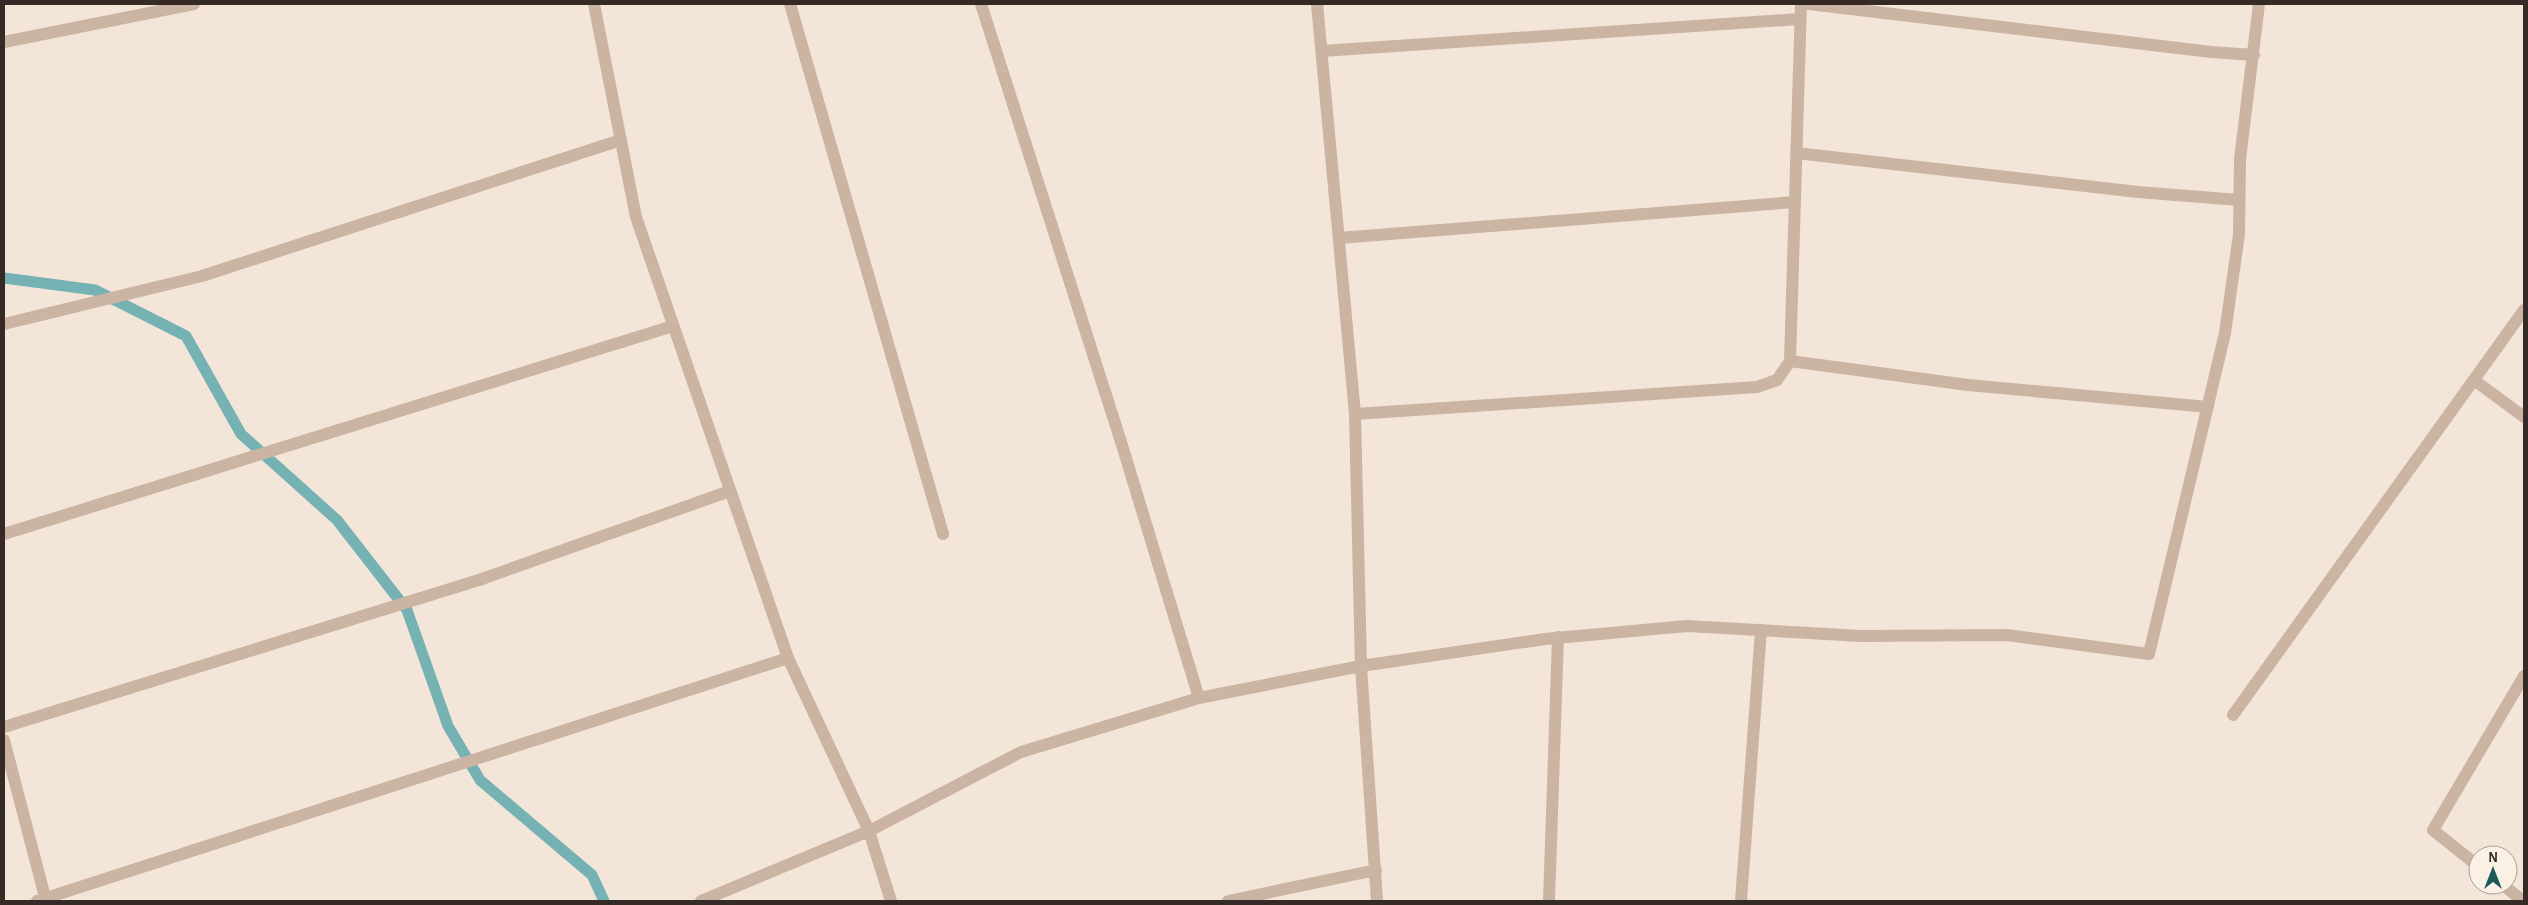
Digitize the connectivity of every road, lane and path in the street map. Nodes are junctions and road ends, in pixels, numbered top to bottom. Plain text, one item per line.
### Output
1 (194, 4) edge
2 (594, 4) edge
3 (790, 4) edge
4 (981, 4) edge
5 (1317, 4) edge
6 (1801, 4) edge
7 (1810, 4) edge
8 (2259, 4) edge
9 (1800, 19) junction
10 (4, 42) edge
11 (1322, 51) junction
12 (2254, 55) junction
13 (621, 140) junction
14 (1796, 153) junction
15 (2239, 200) junction
16 (1795, 202) junction
17 (1339, 238) junction
18 (2524, 310) edge
19 (4, 324) edge
20 (673, 326) junction
21 (1790, 361) junction
22 (2474, 380) junction
23 (2208, 406) junction
24 (1355, 414) junction
25 (2524, 417) edge
26 (730, 491) junction
27 (4, 534) edge
28 (944, 534) dead end
29 (1762, 630) junction
30 (1558, 638) junction
31 (788, 658) junction
32 (1361, 666) junction
33 (2524, 676) edge
34 (1198, 698) junction
35 (2233, 715) dead end
36 (4, 728) edge
37 (4, 740) edge
38 (869, 832) junction
39 (2468, 858) edge
40 (1376, 870) junction
41 (42, 900) edge
42 (701, 901) edge
43 (890, 901) edge
44 (1228, 901) edge
45 (1377, 901) edge
46 (1549, 901) edge
47 (1741, 901) edge

1 - 10 street
2 - 13 street
3 - 28 street
4 - 34 street
5 - 11 street
6 - 9 street
7 - 12 street
8 - 12 street
9 - 11 street
9 - 14 street
11 - 17 street
12 - 15 street
13 - 19 street
13 - 20 street
14 - 15 street
14 - 16 street
15 - 23 street
16 - 17 street
16 - 21 street
17 - 24 street
18 - 22 street
20 - 26 street
20 - 27 street
21 - 23 street
21 - 24 street
22 - 25 street
22 - 35 street
23 - 29 street
24 - 32 street
26 - 31 street
26 - 36 street
29 - 30 street
29 - 47 street
30 - 32 street
30 - 46 street
31 - 38 street
31 - 41 street
32 - 34 street
32 - 40 street
33 - 39 street
34 - 38 street
37 - 41 street
38 - 42 street
38 - 43 street
40 - 44 street
40 - 45 street

